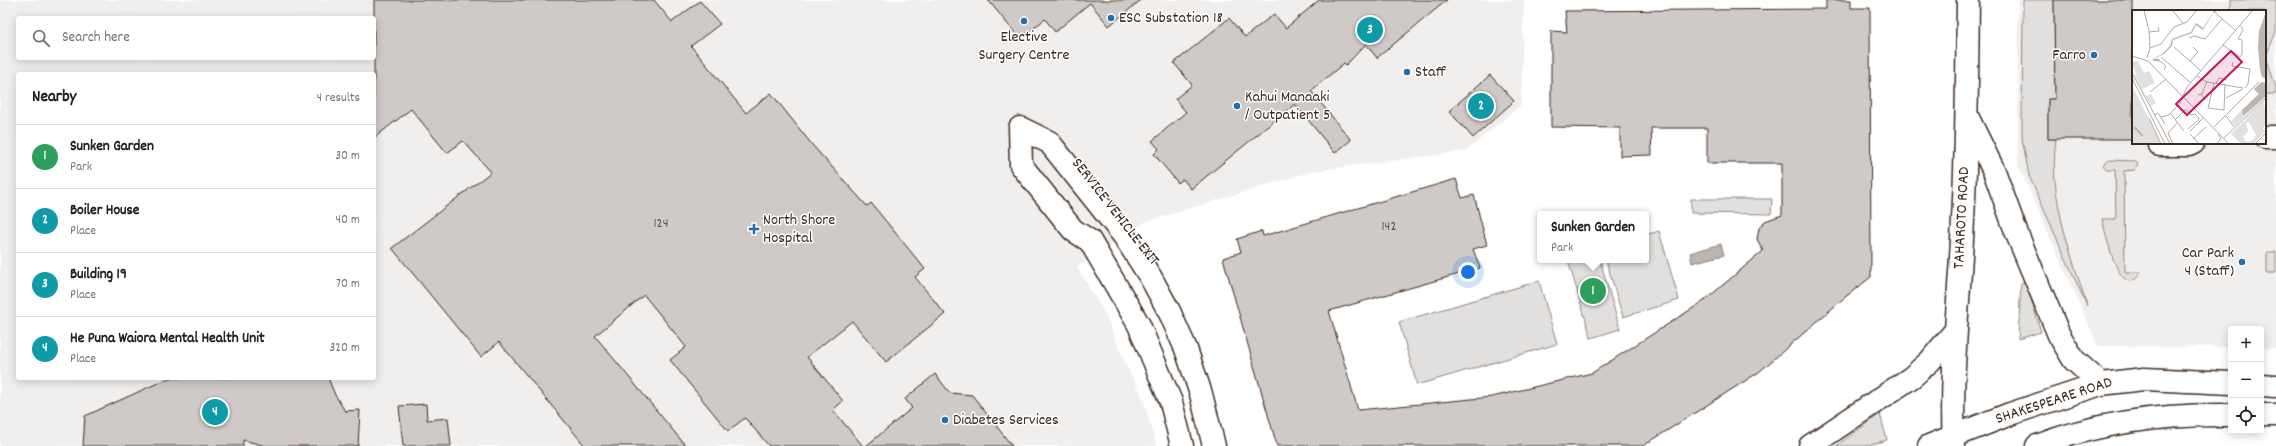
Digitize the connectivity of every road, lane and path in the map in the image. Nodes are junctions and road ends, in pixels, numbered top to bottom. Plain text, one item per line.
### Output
1 (1968, 0) edge
2 (1967, 115) junction
3 (2191, 144) edge
4 (2160, 145) dead end
5 (1955, 332) junction
6 (2228, 383) edge
7 (2101, 384) junction
8 (2264, 385) edge
9 (2276, 386) edge
10 (2228, 415) edge
11 (2264, 415) edge
12 (2276, 415) edge
13 (1954, 441) edge
14 (1182, 446) edge
15 (1214, 446) edge
16 (1810, 446) edge
17 (1929, 446) edge
18 (2038, 446) edge

1 - 2 street, TAHAROTO ROAD
2 - 5 street, TAHAROTO ROAD
2 - 7 street
3 - 4 street
5 - 13 street, TAHAROTO ROAD
5 - 16 street
6 - 7 street, SHAKESPEARE ROAD
7 - 13 street, SHAKESPEARE ROAD
8 - 9 street
10 - 18 street
11 - 12 street
13 - 17 street, SHAKESPEARE ROAD
14 - 15 street

